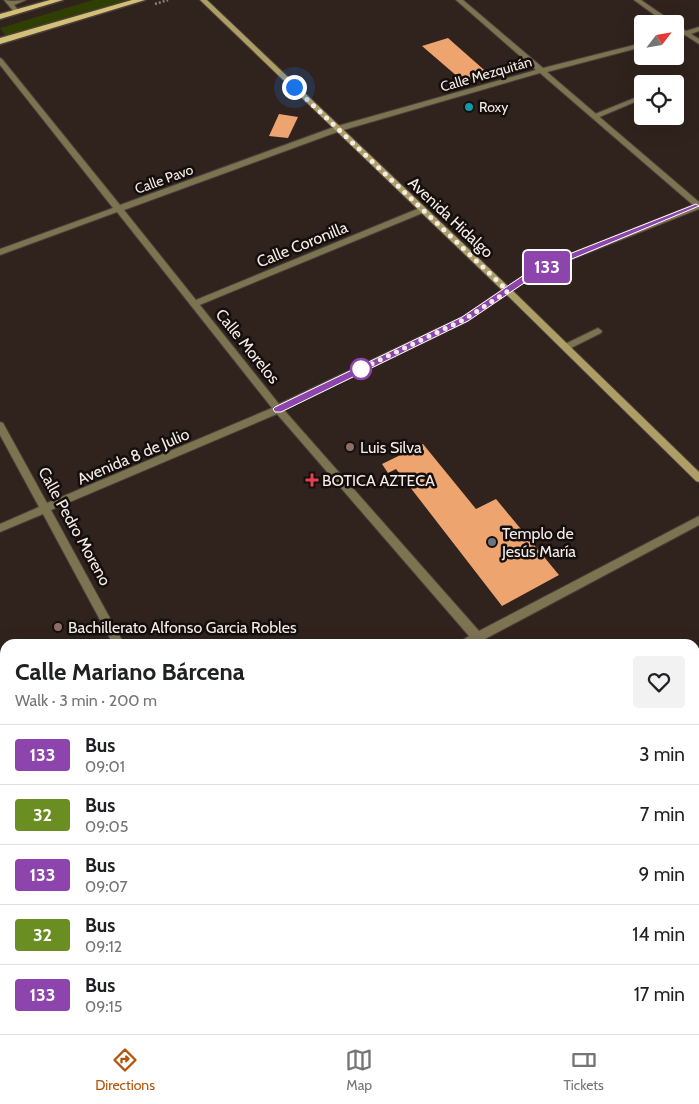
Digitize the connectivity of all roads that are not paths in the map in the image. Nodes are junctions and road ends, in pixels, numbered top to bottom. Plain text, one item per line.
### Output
1 (22, 0) edge
2 (59, 0) edge
3 (141, 0) edge
4 (203, 0) edge
5 (460, 0) edge
6 (637, 0) edge
7 (9, 2) edge
8 (17, 12) junction
9 (659, 15) edge
10 (0, 17) edge
11 (699, 29) edge
12 (686, 33) joint
13 (0, 41) edge
14 (699, 42) edge
15 (634, 47) edge
16 (0, 60) edge
17 (541, 71) junction
18 (634, 100) edge
19 (594, 116) junction
20 (337, 129) junction
21 (699, 206) edge
22 (118, 209) junction
23 (422, 210) junction
24 (0, 252) edge
25 (508, 291) junction
26 (194, 304) junction
27 (598, 331) dead end
28 (566, 347) junction
29 (278, 409) junction
30 (0, 426) edge
31 (699, 478) edge
32 (46, 510) junction
33 (699, 520) edge
34 (0, 528) edge
35 (116, 639) edge
36 (479, 639) edge
37 (482, 639) edge

1 - 7 street
2 - 8 main road
3 - 13 main road
4 - 20 main road, Avenida Hidalgo
5 - 17 street
6 - 9 street
7 - 8 street
8 - 10 main road
11 - 12 street
12 - 14 street
15 - 17 street, Calle Mezquitán
16 - 22 street, Calle Morelos
17 - 19 street
17 - 20 street, Calle Mezquitán
18 - 19 street
19 - 21 street
20 - 22 street, Calle Pavo
20 - 23 main road, Avenida Hidalgo
21 - 25 street, Avenida 8 de Julio
22 - 24 street, Calle Pavo
22 - 26 street, Calle Morelos
23 - 25 main road, Avenida Hidalgo
23 - 26 street, Calle Coronilla
25 - 28 main road, Avenida Hidalgo
25 - 29 street, Avenida 8 de Julio
26 - 29 street, Calle Morelos
27 - 28 street
28 - 31 main road, Avenida Hidalgo
29 - 32 street, Avenida 8 de Julio
29 - 36 street, Calle Morelos
30 - 32 street, Calle Pedro Moreno
32 - 34 street, Avenida 8 de Julio
32 - 35 street, Calle Pedro Moreno
33 - 37 street

